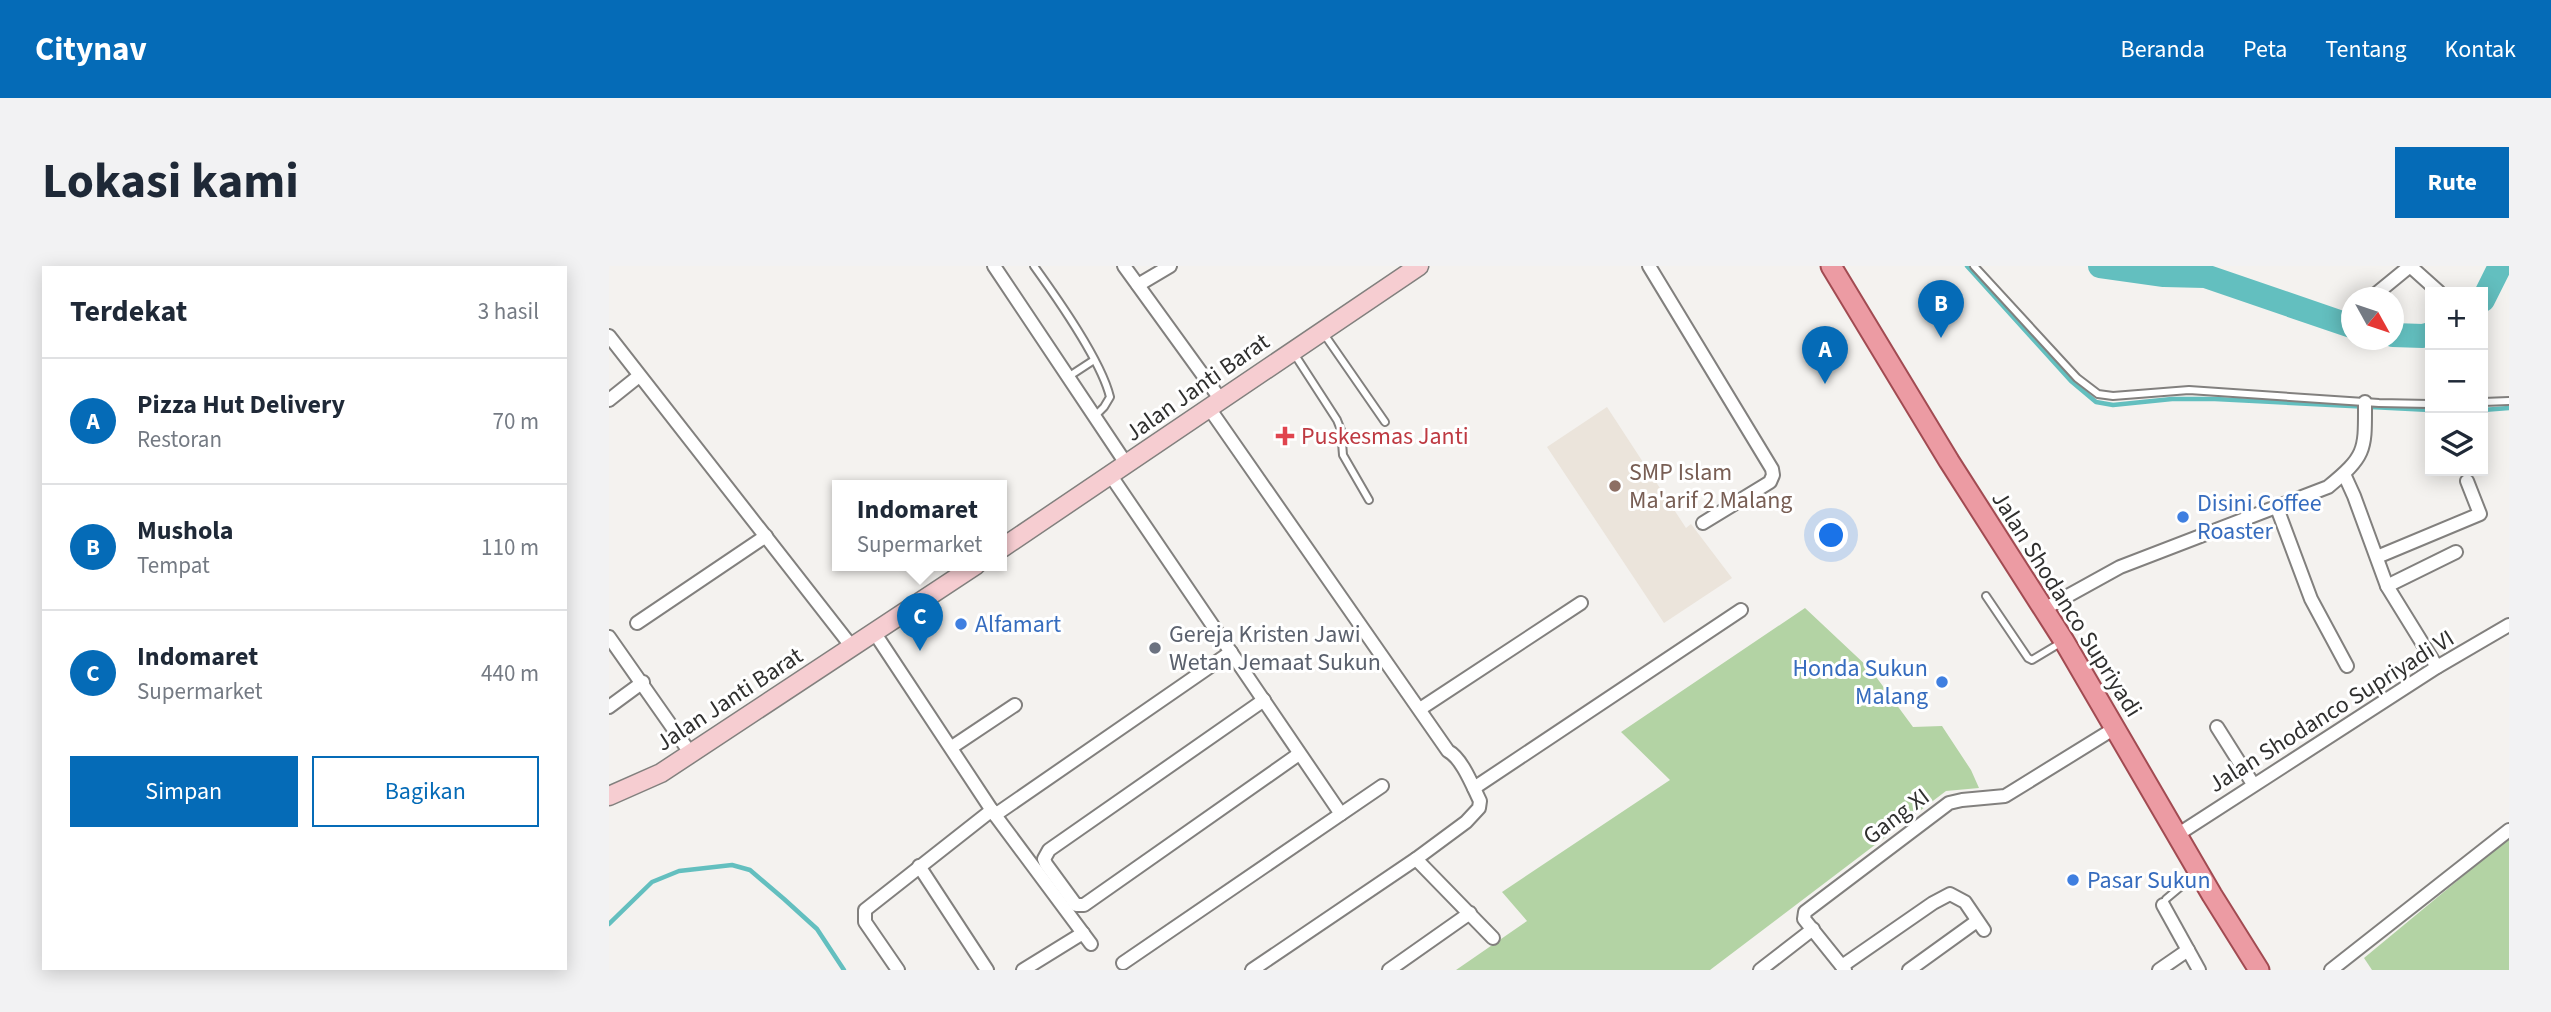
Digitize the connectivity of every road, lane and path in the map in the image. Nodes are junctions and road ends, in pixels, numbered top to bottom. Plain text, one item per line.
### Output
1 (994, 266) edge
2 (1034, 266) edge
3 (1124, 266) edge
4 (1170, 266) edge
5 (1418, 266) edge
6 (1649, 266) edge
7 (1831, 266) edge
8 (1974, 266) edge
9 (2410, 266) edge
10 (1138, 285) junction
11 (2384, 287) edge
12 (2433, 287) edge
13 (1322, 331) junction
14 (609, 336) edge
15 (1292, 351) junction
16 (1094, 360) junction
17 (639, 376) junction
18 (1068, 377) junction
19 (609, 400) edge
20 (2509, 401) edge
21 (2488, 402) edge
22 (1215, 404) junction
23 (2425, 404) edge
24 (2365, 408) junction
25 (1094, 416) junction
26 (1385, 422) dead end
27 (1127, 465) junction
28 (2344, 474) junction
29 (1111, 476) junction
30 (2465, 476) edge
31 (1369, 500) dead end
32 (2277, 508) junction
33 (1703, 523) dead end
34 (766, 536) junction
35 (1007, 545) edge
36 (2456, 552) dead end
37 (2377, 557) junction
38 (967, 571) edge
39 (2387, 586) junction
40 (1986, 596) dead end
41 (1581, 603) dead end
42 (2044, 609) junction
43 (1741, 610) dead end
44 (637, 623) dead end
45 (2509, 625) edge
46 (874, 632) junction
47 (609, 637) edge
48 (2064, 641) junction
49 (852, 647) junction
50 (1231, 652) junction
51 (2347, 666) dead end
52 (2437, 667) junction
53 (643, 682) junction
54 (1263, 699) junction
55 (1015, 705) dead end
56 (609, 707) edge
57 (1420, 709) junction
58 (2217, 727) dead end
59 (2115, 728) junction
60 (952, 747) junction
61 (691, 754) junction
62 (1299, 754) junction
63 (2253, 784) junction
64 (1383, 786) dead end
65 (1474, 788) junction
66 (609, 796) edge
67 (993, 812) junction
68 (1341, 814) junction
69 (2509, 830) edge
70 (2177, 835) junction
71 (1416, 859) junction
72 (919, 866) junction
73 (2199, 872) junction
74 (2163, 905) joint
75 (1470, 913) junction
76 (1813, 929) junction
77 (1083, 933) junction
78 (1493, 938) dead end
79 (1091, 944) dead end
80 (2188, 950) junction
81 (1123, 963) dead end
82 (1843, 968) edge
83 (898, 970) edge
84 (987, 970) edge
85 (1023, 970) edge
86 (1252, 970) edge
87 (1389, 970) edge
88 (1760, 970) edge
89 (1909, 970) edge
90 (2159, 970) edge
91 (2199, 970) edge
92 (2259, 970) edge
93 (2331, 970) edge

1 - 18 street
2 - 16 lane
3 - 10 street
4 - 10 street
5 - 13 street, Jalan Janti Barat
6 - 33 street
7 - 42 main road, Jalan Shodanco Supriyadi
8 - 24 lane
9 - 11 street
9 - 12 street
10 - 22 street
13 - 15 street, Jalan Janti Barat
13 - 26 lane
14 - 17 street
15 - 22 street, Jalan Janti Barat
15 - 31 lane
16 - 18 lane
16 - 25 lane
17 - 19 street
17 - 34 street
18 - 25 street
20 - 21 lane
22 - 27 street, Jalan Janti Barat
22 - 57 street
23 - 24 lane
24 - 28 street
25 - 27 street
27 - 29 street, Jalan Janti Barat
28 - 32 street
28 - 37 street
29 - 35 street, Jalan Janti Barat
29 - 50 street
30 - 37 street
32 - 42 street
32 - 51 street
34 - 44 street
34 - 49 street
36 - 39 street
37 - 39 street
38 - 46 street, Jalan Janti Barat
39 - 52 street
40 - 48 lane
41 - 57 street
42 - 48 main road, Jalan Shodanco Supriyadi
43 - 65 street
45 - 52 street, Jalan Shodanco Supriyadi VI
46 - 49 street, Jalan Janti Barat
46 - 60 street
47 - 53 street
48 - 59 main road, Jalan Shodanco Supriyadi
49 - 61 street, Jalan Janti Barat
50 - 54 street
50 - 67 street
52 - 63 street, Jalan Shodanco Supriyadi VI
53 - 56 street
53 - 61 street
54 - 62 street
54 - 62 street
55 - 60 street
57 - 65 street
58 - 63 street
59 - 70 main road, Jalan Shodanco Supriyadi
59 - 76 street, Gang XI
60 - 67 street
61 - 66 street, Jalan Janti Barat
62 - 68 street
63 - 70 street, Jalan Shodanco Supriyadi VI
64 - 68 street
65 - 71 street
67 - 72 street
67 - 77 street
68 - 81 street
69 - 93 street
70 - 73 main road, Jalan Shodanco Supriyadi
71 - 75 street
71 - 86 street
72 - 83 street
72 - 84 street
73 - 74 lane
73 - 92 main road, Jalan Shodanco Supriyadi
74 - 80 street
75 - 78 street
75 - 87 street
76 - 82 street
76 - 88 street
77 - 79 street
77 - 85 street
80 - 90 street
80 - 91 street
82 - 89 street

